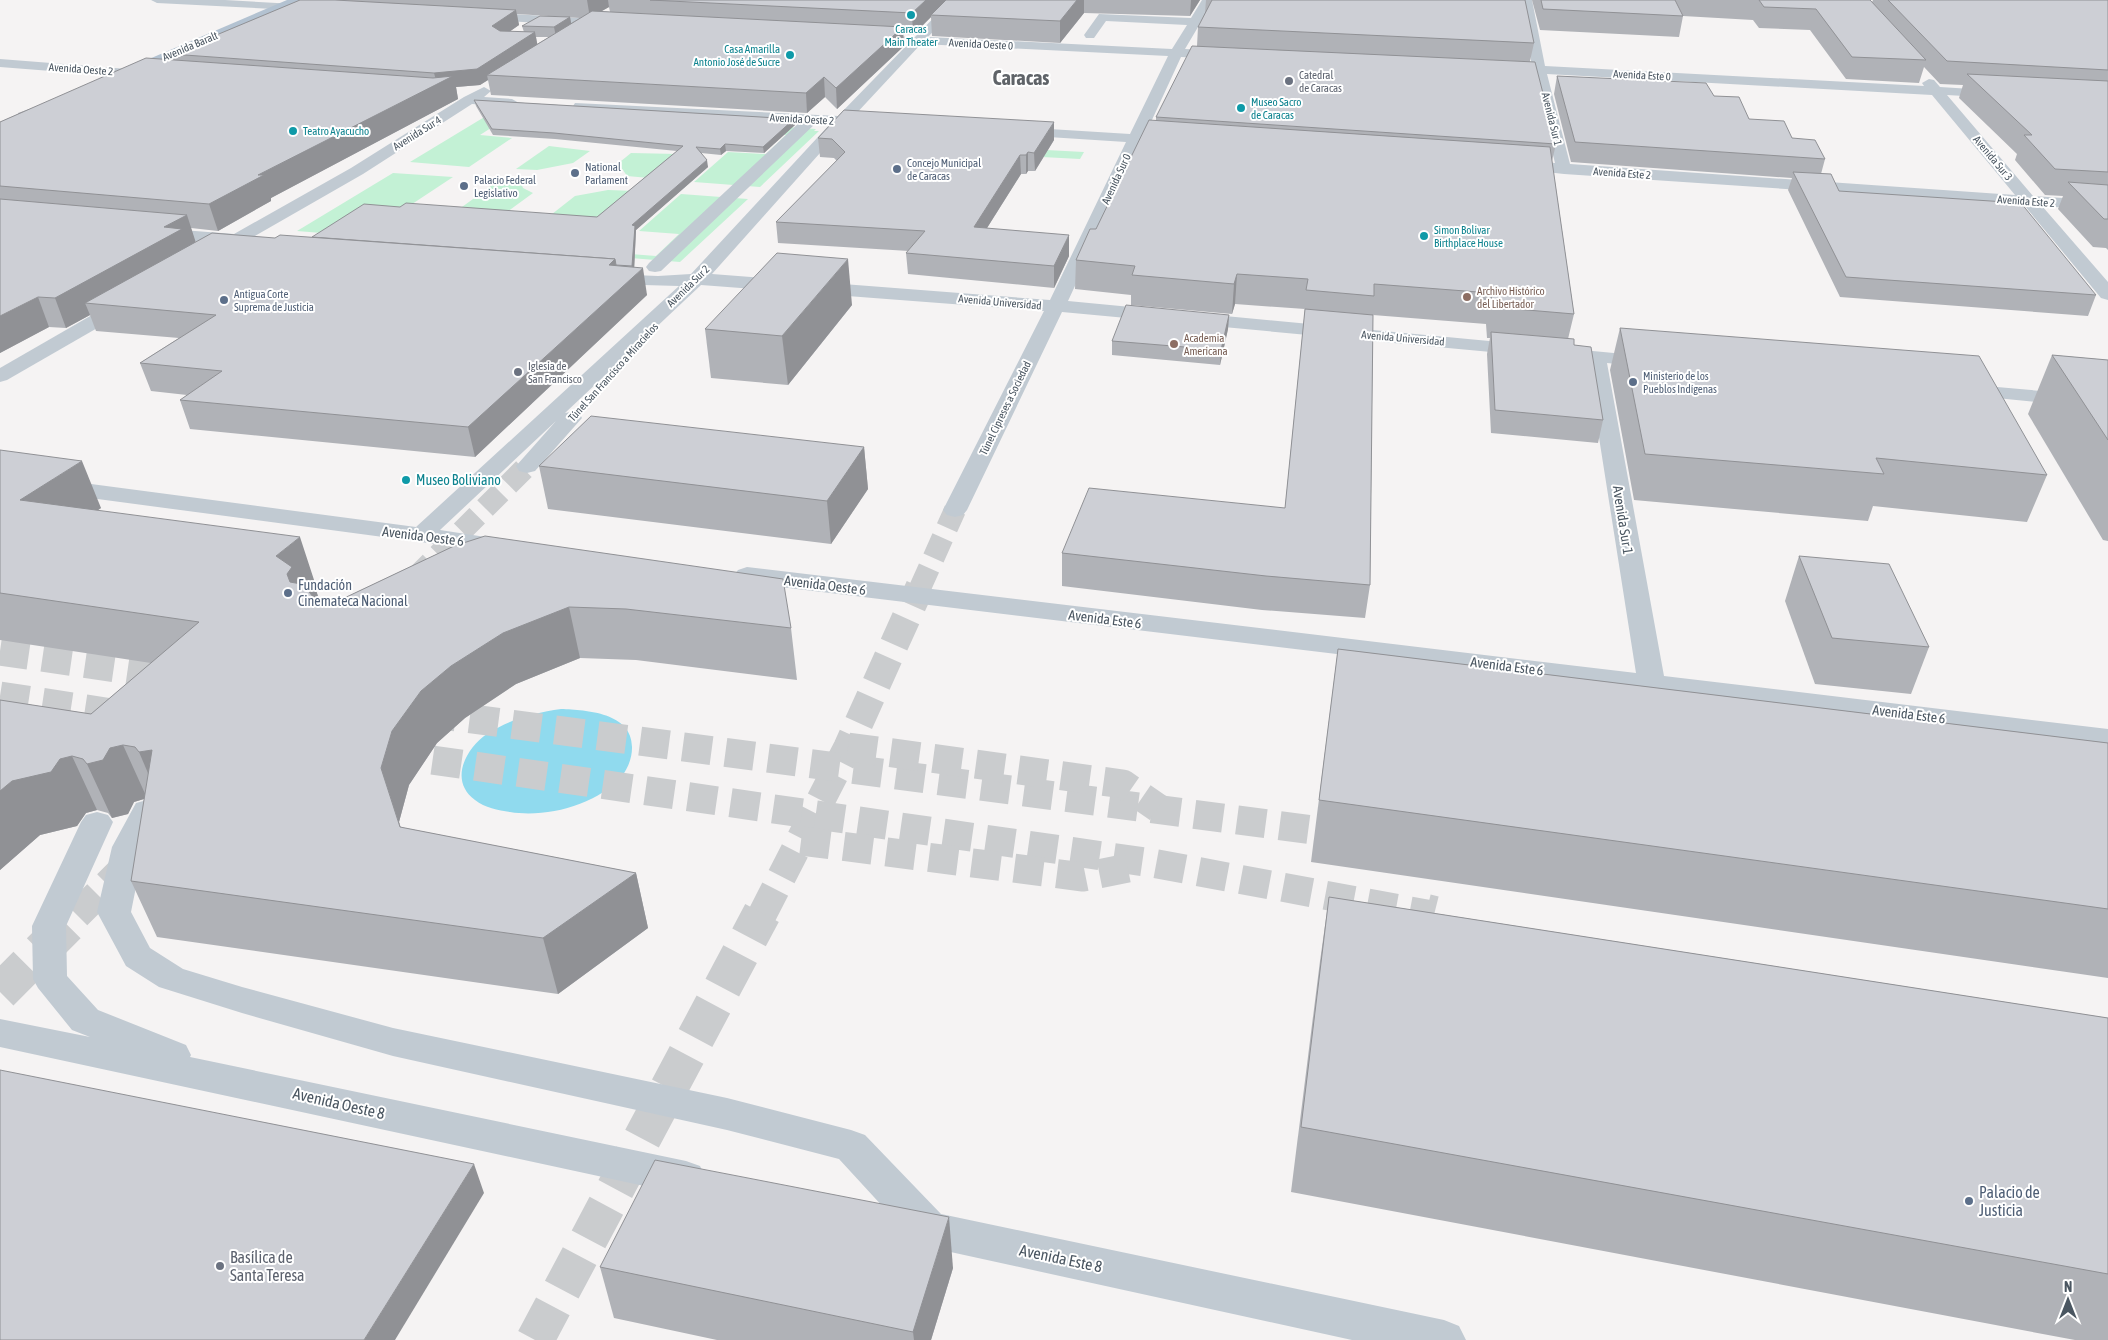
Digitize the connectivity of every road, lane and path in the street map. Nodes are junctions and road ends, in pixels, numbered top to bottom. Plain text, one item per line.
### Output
1 (157, 0) edge
2 (298, 0) edge
3 (957, 0) edge
4 (1208, 0) edge
5 (1526, 0) edge
6 (325, 5) edge
7 (284, 6) junction
8 (309, 8) junction
9 (609, 14) edge
10 (464, 16) edge
11 (540, 20) junction
12 (1194, 22) junction
13 (593, 23) junction
14 (620, 24) edge
15 (520, 32) edge
16 (572, 35) edge
17 (1090, 35) dead end
18 (859, 38) edge
19 (924, 43) junction
20 (1176, 53) junction
21 (1235, 56) edge
22 (0, 63) edge
23 (1490, 68) edge
24 (1539, 70) junction
25 (154, 75) junction
26 (169, 76) edge
27 (1923, 76) edge
28 (128, 79) junction
29 (101, 84) edge
30 (495, 84) edge
31 (1936, 91) junction
32 (2012, 94) edge
33 (462, 97) junction
34 (526, 104) edge
35 (564, 106) edge
36 (812, 119) junction
37 (841, 121) junction
38 (890, 124) edge
39 (998, 130) edge
40 (1135, 138) junction
41 (1194, 142) edge
42 (1506, 164) edge
43 (1564, 169) junction
44 (2029, 201) junction
45 (2108, 206) edge
46 (144, 232) edge
47 (277, 237) edge
48 (238, 240) junction
49 (256, 248) edge
50 (603, 262) edge
51 (194, 265) edge
52 (654, 267) junction
53 (589, 277) edge
54 (698, 278) junction
55 (143, 294) edge
56 (2108, 294) edge
57 (1056, 306) junction
58 (1596, 356) junction
59 (1667, 362) edge
60 (0, 376) edge
61 (1941, 388) edge
62 (2108, 403) edge
63 (527, 466) tunnel mouth
64 (0, 479) edge
65 (955, 510) tunnel mouth
66 (420, 536) junction
67 (460, 563) edge
68 (721, 571) edge
69 (906, 595) joint
70 (1650, 683) junction
71 (2108, 738) edge
72 (147, 810) edge
73 (97, 822) dead end
74 (0, 1033) edge
75 (239, 1081) junction
76 (726, 1186) edge
77 (872, 1217) edge
78 (930, 1230) junction
79 (1444, 1340) edge

1 - 7 street
2 - 7 main road, Avenida Baralt
3 - 19 street, Avenida Sur 2
4 - 12 street, Avenida Sur 0
5 - 24 street, Avenida Sur 1
6 - 8 street
7 - 8 street
7 - 28 main road, Avenida Baralt
8 - 25 main road, Avenida Baralt
9 - 13 street
10 - 11 street
11 - 13 street
11 - 15 street
12 - 17 street
12 - 20 street, Avenida Sur 0
13 - 14 street
13 - 16 street
18 - 19 street, Avenida Oeste 0
19 - 20 street, Avenida Oeste 0
19 - 37 street, Avenida Sur 2
20 - 21 street
20 - 40 street, Avenida Sur 0
22 - 28 street, Avenida Oeste 2
23 - 24 street, Avenida Este 0
24 - 31 street, Avenida Este 0
24 - 43 street, Avenida Sur 1
25 - 26 street
25 - 28 main road, Avenida Baralt
27 - 31 street, Avenida Sur 3
28 - 29 main road, Avenida Baralt
30 - 33 street, Avenida Sur 4
31 - 32 street, Avenida Este 0
31 - 44 street, Avenida Sur 3
33 - 34 street
33 - 48 street, Avenida Sur 4
35 - 36 street, Avenida Oeste 2
36 - 37 street, Avenida Oeste 2
36 - 52 street
37 - 38 street, Avenida Oeste 2
37 - 54 street, Avenida Sur 2
39 - 40 street
40 - 41 street
40 - 57 street, Avenida Sur 0
42 - 43 street, Avenida Este 2
43 - 44 street, Avenida Este 2
44 - 45 street, Avenida Este 2
44 - 56 street, Avenida Sur 3
46 - 48 street
47 - 48 street
48 - 49 street
48 - 51 street, Avenida Sur 4
50 - 52 street, Avenida Universidad
52 - 54 street, Avenida Universidad
53 - 54 street, Avenida Universidad
54 - 57 street, Avenida Universidad
54 - 63 street, Túnel San Francisco a Miracielos
54 - 66 street, Avenida Sur 2
55 - 60 street
57 - 58 street, Avenida Universidad
57 - 65 street, Túnel Cipreses a Sociedad
58 - 59 street, Avenida Universidad
58 - 70 street, Avenida Sur 1
61 - 62 street
64 - 66 street, Avenida Oeste 6
66 - 67 street, Avenida Oeste 6
68 - 69 street, Avenida Oeste 6
69 - 70 street, Avenida Este 6
70 - 71 street, Avenida Este 6
72 - 78 street
73 - 75 street
74 - 75 street, Avenida Oeste 8
75 - 76 street, Avenida Oeste 8
77 - 78 street, Avenida Este 8
78 - 79 street, Avenida Este 8

